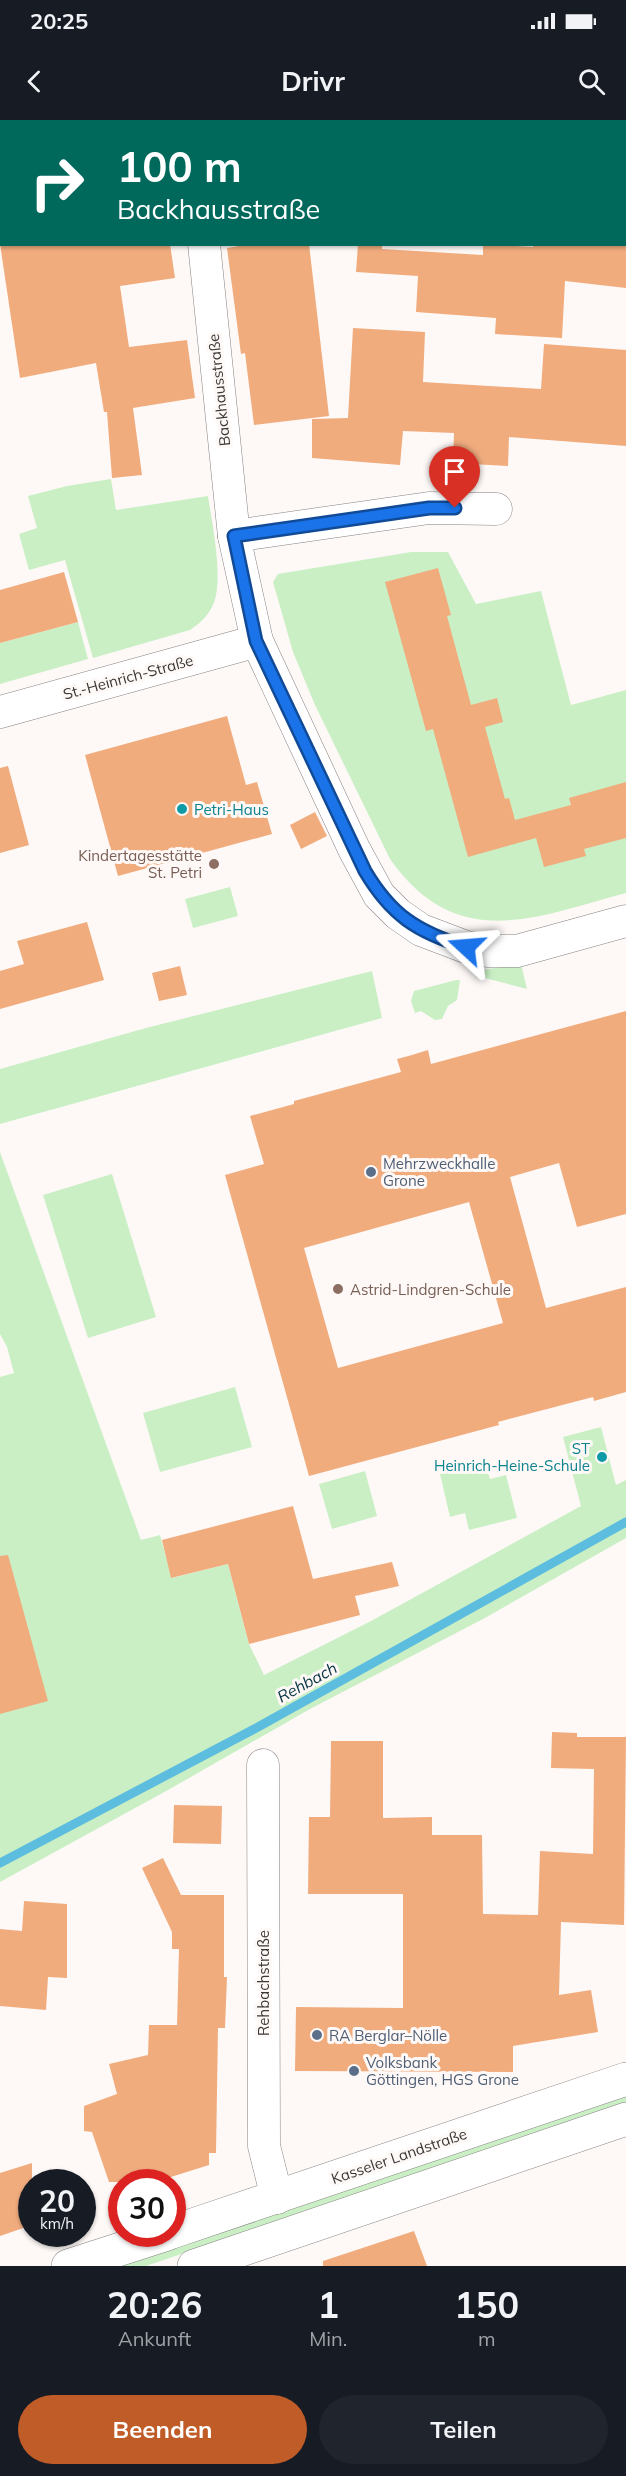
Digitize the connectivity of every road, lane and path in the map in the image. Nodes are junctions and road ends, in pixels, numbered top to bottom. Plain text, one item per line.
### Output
1 (204, 246) edge
2 (496, 509) dead end
3 (234, 536) junction
4 (256, 641) junction
5 (0, 712) edge
6 (626, 921) edge
7 (262, 1765) dead end
8 (626, 2079) edge
9 (626, 2119) edge
10 (277, 2198) junction
11 (186, 2227) edge
12 (127, 2247) edge
13 (68, 2266) edge
14 (194, 2266) edge

1 - 3 street, Backhausstraße
2 - 3 street
3 - 4 street, Backhausstraße
4 - 5 street, St.-Heinrich-Straße
4 - 6 street, Backhausstraße
7 - 10 street, Rehbachstraße
8 - 10 main road, Kasseler Landstraße
9 - 14 main road
10 - 11 main road, Kasseler Landstraße
12 - 13 main road

